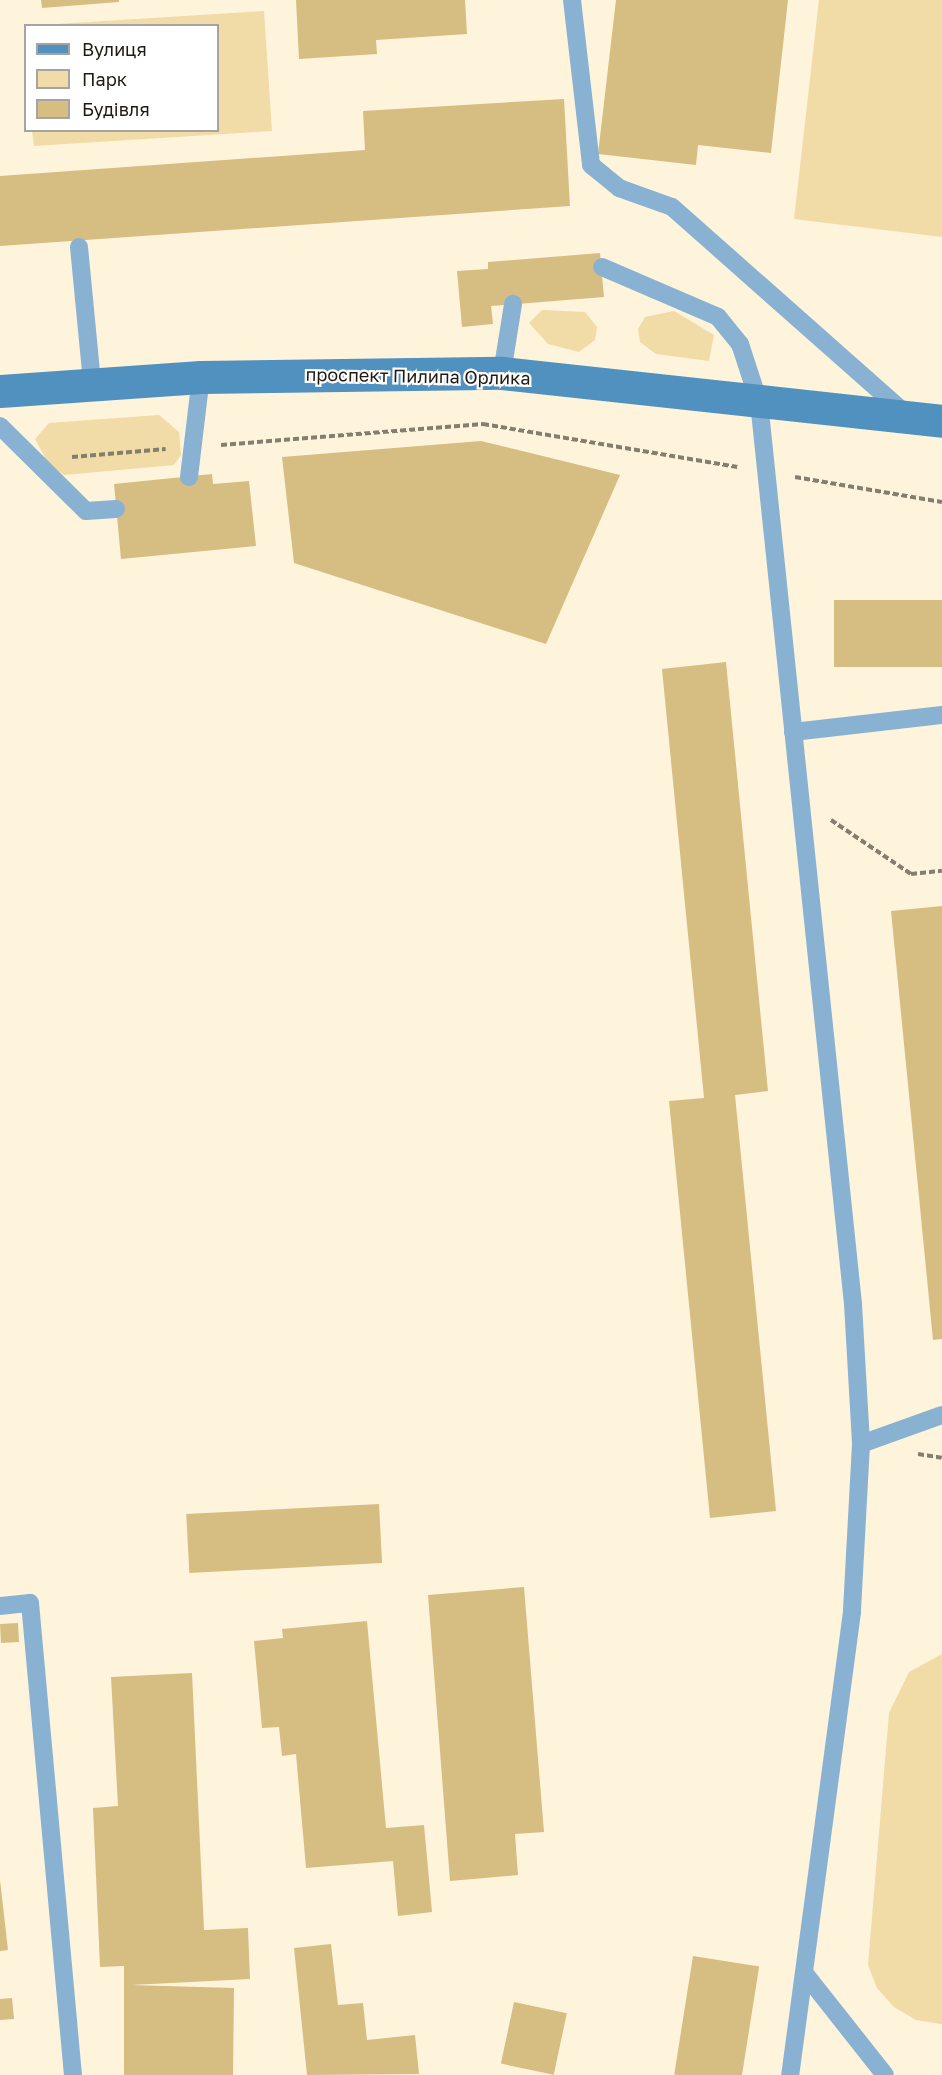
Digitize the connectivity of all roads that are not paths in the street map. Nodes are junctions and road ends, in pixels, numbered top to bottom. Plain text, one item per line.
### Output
1 (572, 0) edge
2 (79, 247) dead end
3 (602, 267) dead end
4 (513, 304) dead end
5 (502, 373) junction
6 (201, 377) junction
7 (92, 383) junction
8 (0, 392) edge
9 (759, 402) junction
10 (927, 420) edge
11 (0, 426) edge
12 (189, 477) dead end
13 (116, 509) dead end
14 (942, 715) edge
15 (793, 732) junction
16 (942, 1414) edge
17 (861, 1444) junction
18 (0, 1606) edge
19 (806, 1975) junction
20 (73, 2075) edge
21 (790, 2075) edge
22 (885, 2075) edge

1 - 10 lane
2 - 7 lane
3 - 9 lane
4 - 5 lane
5 - 6 main road, проспект Пилипа Орлика
5 - 9 main road, проспект Пилипа Орлика
6 - 7 main road, проспект Пилипа Орлика
6 - 12 lane
7 - 8 main road, проспект Пилипа Орлика
9 - 10 main road, проспект Пилипа Орлика
9 - 15 lane
11 - 13 lane
14 - 15 lane
15 - 17 lane
16 - 17 lane
17 - 19 lane
18 - 20 lane
19 - 21 lane
19 - 22 lane

